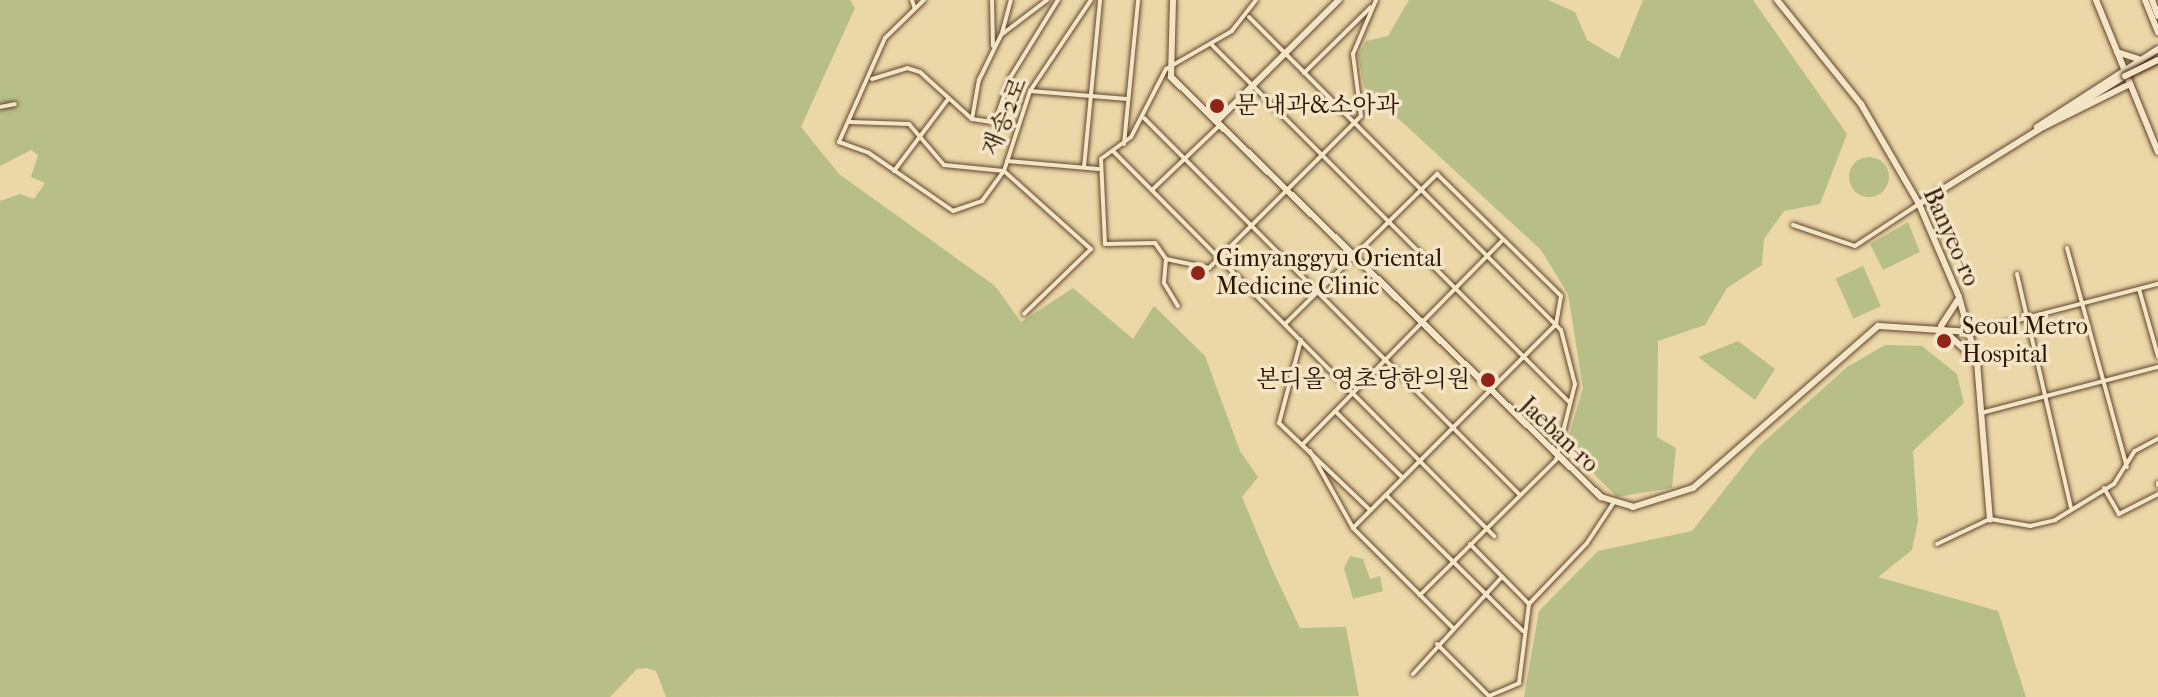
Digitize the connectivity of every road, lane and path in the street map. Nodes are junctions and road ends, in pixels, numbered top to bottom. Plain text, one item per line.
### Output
1 (912, 0) edge
2 (924, 0) edge
3 (992, 0) edge
4 (1011, 0) edge
5 (1047, 0) edge
6 (1058, 0) edge
7 (1091, 0) edge
8 (1100, 0) edge
9 (1138, 0) edge
10 (1173, 0) edge
11 (1256, 0) edge
12 (1339, 0) edge
13 (1376, 0) edge
14 (1777, 0) edge
15 (2096, 0) edge
16 (2145, 0) edge
17 (2152, 0) edge
18 (1373, 6) junction
19 (915, 9) junction
20 (2158, 16) edge
21 (1249, 17) junction
22 (2158, 32) edge
23 (1001, 35) junction
24 (1212, 45) junction
25 (993, 48) junction
26 (2158, 49) edge
27 (2117, 52) junction
28 (1285, 53) junction
29 (2138, 59) junction
30 (2158, 60) edge
31 (2123, 67) junction
32 (1166, 69) junction
33 (1304, 73) junction
34 (872, 79) junction
35 (2130, 84) junction
36 (1252, 85) junction
37 (1030, 91) junction
38 (1091, 96) junction
39 (949, 98) junction
40 (1128, 99) junction
41 (15, 104) dead end
42 (0, 107) edge
43 (1144, 118) junction
44 (972, 119) junction
45 (848, 122) junction
46 (995, 123) junction
47 (1219, 123) junction
48 (1354, 123) junction
49 (1017, 127) junction
50 (2038, 129) junction
51 (920, 134) junction
52 (1124, 144) junction
53 (1113, 151) junction
54 (2158, 152) edge
55 (1322, 155) junction
56 (1185, 159) junction
57 (1007, 161) junction
58 (1084, 167) junction
59 (1099, 169) junction
60 (894, 171) junction
61 (1004, 171) junction
62 (1152, 190) junction
63 (1421, 190) junction
64 (1287, 191) junction
65 (1919, 204) junction
66 (1388, 222) junction
67 (1252, 225) junction
68 (1793, 225) dead end
69 (1502, 241) junction
70 (2067, 248) dead end
71 (1353, 256) junction
72 (1487, 256) junction
73 (1219, 258) junction
74 (1166, 259) junction
75 (2017, 274) dead end
76 (2158, 284) edge
77 (1455, 289) junction
78 (2139, 289) junction
79 (1318, 291) junction
80 (1959, 297) junction
81 (2085, 303) junction
82 (1178, 306) dead end
83 (1024, 314) dead end
84 (2031, 317) junction
85 (1285, 324) junction
86 (1556, 324) junction
87 (1420, 325) junction
88 (1939, 327) junction
89 (1972, 332) junction
90 (1301, 340) junction
91 (2158, 356) edge
92 (1523, 357) junction
93 (1385, 360) junction
94 (1977, 362) junction
95 (2158, 367) edge
96 (2103, 383) junction
97 (1489, 393) junction
98 (1352, 394) junction
99 (2047, 396) junction
100 (1570, 402) junction
101 (1335, 411) junction
102 (1981, 413) junction
103 (1453, 428) junction
104 (2158, 439) edge
105 (1303, 444) junction
106 (1310, 451) junction
107 (1556, 460) junction
108 (1419, 462) junction
109 (2127, 467) junction
110 (1403, 478) junction
111 (2103, 488) junction
112 (2158, 494) edge
113 (1386, 495) junction
114 (1520, 495) junction
115 (1614, 502) junction
116 (2071, 507) junction
117 (1370, 511) junction
118 (1990, 519) junction
119 (1353, 528) junction
120 (1487, 528) junction
121 (1494, 536) dead end
122 (1470, 544) junction
123 (1937, 544) dead end
124 (1453, 562) junction
125 (1502, 577) junction
126 (1485, 594) junction
127 (1420, 595) junction
128 (1529, 604) junction
129 (1452, 627) junction
130 (1523, 631) junction
131 (1437, 644) junction
132 (1413, 674) dead end

1 - 19 street
2 - 19 street
3 - 25 street, 재송2로
4 - 23 street
5 - 23 street
6 - 46 street
7 - 37 street, 재송2로
8 - 38 street
9 - 40 street
10 - 32 main road
11 - 21 street
12 - 28 main road
13 - 18 street
14 - 65 main road, Banyeo-ro
15 - 27 main road
16 - 22 main road
17 - 20 main road
18 - 33 street
18 - 48 street
19 - 34 street
21 - 24 street
21 - 28 street
23 - 25 street
24 - 32 street
24 - 36 street
25 - 44 street
26 - 29 main road
27 - 29 main road
27 - 31 main road
28 - 33 street
28 - 36 main road
29 - 31 main road
30 - 50 main road, bridge
31 - 35 main road
31 - 50 main road
32 - 43 street
32 - 47 main road
33 - 48 street
34 - 39 street
34 - 45 street
35 - 50 main road
35 - 54 main road
36 - 47 main road
36 - 55 street
37 - 38 street
37 - 49 street, 재송2로
38 - 40 street
38 - 58 street
39 - 44 street
39 - 51 street
40 - 52 street
41 - 42 street
43 - 52 street
43 - 56 street
44 - 46 street
45 - 51 street
45 - 60 street, 재송2로
46 - 49 street
47 - 56 street
47 - 64 main road
48 - 55 street
48 - 63 street
49 - 57 street, 재송2로
50 - 65 main road
51 - 60 street
51 - 61 street
52 - 53 street
53 - 59 street
53 - 62 street
55 - 64 street
55 - 66 street
56 - 62 street
56 - 67 street
57 - 58 street
57 - 61 street, 재송2로
58 - 59 street
59 - 74 street
60 - 61 street, 재송2로
61 - 83 street
62 - 73 street
63 - 66 street
63 - 69 street
63 - 72 street
64 - 67 street
64 - 71 main road, Jaeban-ro
65 - 68 street
65 - 80 main road, Banyeo-ro
66 - 71 street
66 - 77 street
67 - 73 street
67 - 79 street
69 - 72 street
69 - 86 street
70 - 81 street
71 - 79 street
71 - 87 main road, Jaeban-ro
72 - 77 street
72 - 86 street
73 - 74 street
73 - 85 street
74 - 82 street
75 - 84 street
76 - 78 street
77 - 87 street
77 - 92 street
78 - 81 street
78 - 91 street
79 - 85 street
79 - 93 street
80 - 88 main road
80 - 89 main road, Banyeo-ro
81 - 84 street
81 - 96 street
84 - 89 street
84 - 99 street
85 - 90 street
86 - 92 street
86 - 100 street
87 - 93 street
87 - 97 main road, Jaeban-ro
88 - 89 main road
88 - 94 main road
88 - 115 main road
89 - 94 main road, Banyeo-ro
90 - 98 street
90 - 105 street
92 - 97 street
92 - 100 street
93 - 98 street
93 - 103 street
94 - 102 main road, Banyeo-ro
95 - 96 street
96 - 99 street
96 - 109 street
97 - 103 street
97 - 107 main road, Jaeban-ro
98 - 101 street
98 - 108 street
99 - 102 street
99 - 116 street
100 - 107 street
101 - 105 street
101 - 110 street
102 - 118 main road, Banyeo-ro
103 - 108 street
103 - 114 street
104 - 109 street
105 - 106 street
106 - 117 street
106 - 119 street
107 - 114 street
107 - 115 main road, Jaeban-ro
108 - 110 street
108 - 120 street
109 - 111 street
110 - 113 street
111 - 112 street
111 - 116 street
113 - 117 street
113 - 124 street
114 - 120 street
115 - 128 street
116 - 118 street
117 - 119 street
118 - 123 street
119 - 127 street
120 - 121 street
120 - 122 street
122 - 124 street
122 - 125 street
124 - 126 street
124 - 127 street
125 - 126 street
125 - 128 street
126 - 129 street
126 - 130 street
127 - 129 street
128 - 130 street
129 - 131 street
130 - 131 street
131 - 132 street

